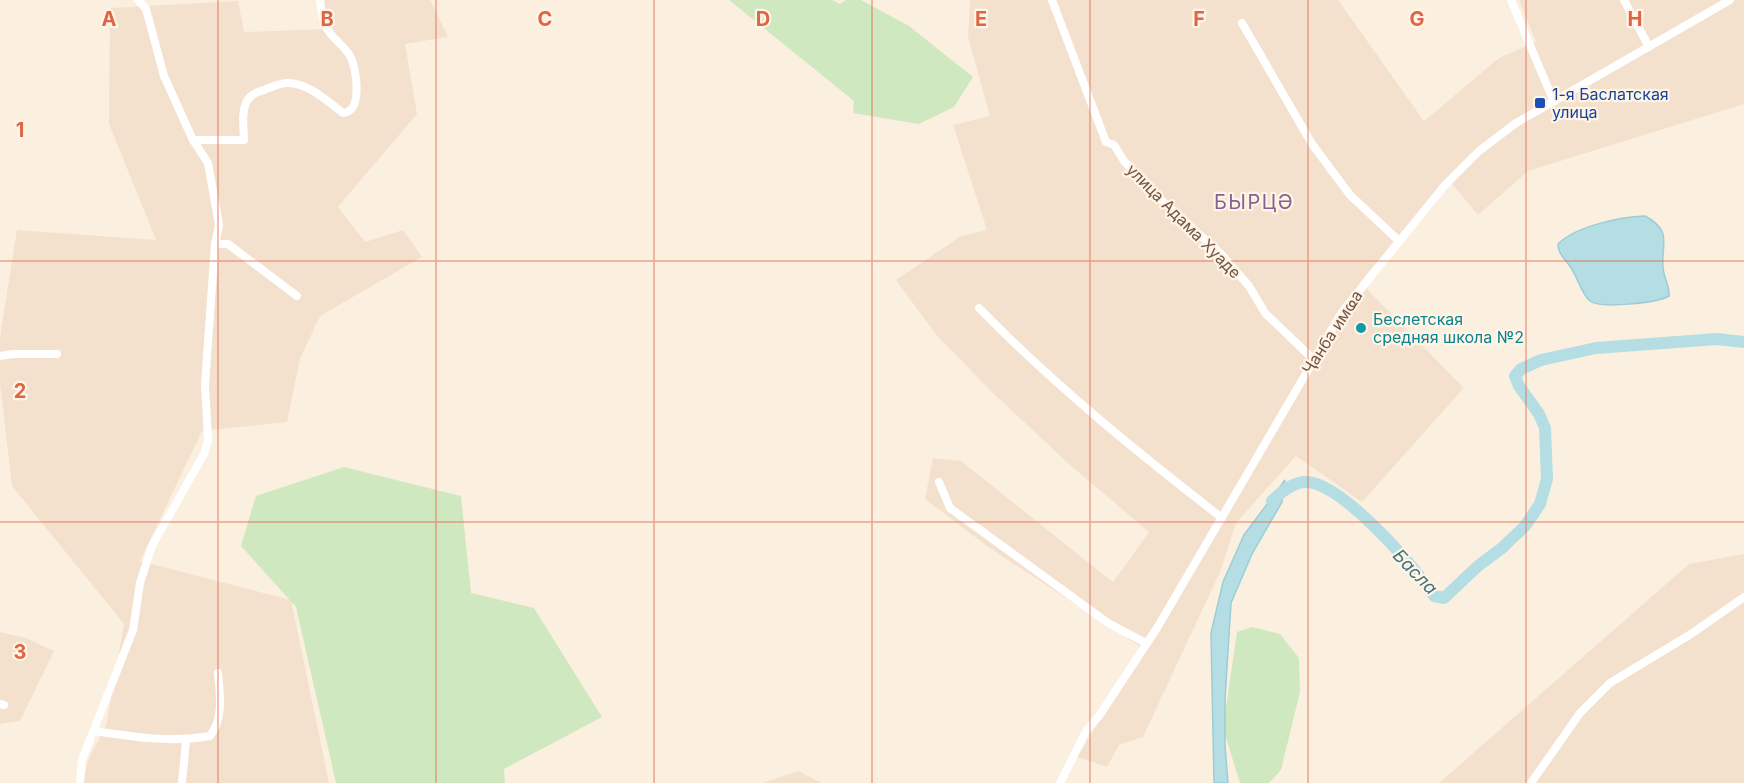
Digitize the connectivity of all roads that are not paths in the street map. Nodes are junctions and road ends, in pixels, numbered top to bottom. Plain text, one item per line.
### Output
1 (138, 0) edge
2 (320, 0) edge
3 (1052, 0) edge
4 (1511, 0) edge
5 (1624, 0) edge
6 (1730, 0) edge
7 (1242, 23) dead end
8 (1649, 47) junction
9 (1554, 102) junction
10 (193, 140) junction
11 (1399, 241) junction
12 (215, 244) junction
13 (297, 296) dead end
14 (979, 308) dead end
15 (57, 354) dead end
16 (0, 356) edge
17 (1314, 360) junction
18 (939, 482) dead end
19 (1221, 518) junction
20 (1744, 597) edge
21 (1146, 644) junction
22 (218, 673) dead end
23 (94, 731) junction
24 (186, 740) junction
25 (80, 783) edge
26 (182, 783) edge
27 (1060, 783) edge
28 (1531, 783) edge

1 - 10 street
2 - 10 street
3 - 17 street, улица Адама Хуаде
4 - 9 street
5 - 8 street
6 - 8 street, Ҷанба имҩа
7 - 11 street
8 - 9 street, Ҷанба имҩа
9 - 11 street, Ҷанба имҩа
10 - 12 street
11 - 17 street, Ҷанба имҩа
12 - 13 street
12 - 23 street
14 - 19 street
15 - 16 street
17 - 19 street, Ҷанба имҩа
18 - 21 street
19 - 21 street, Ҷанба имҩа
20 - 28 street
21 - 27 street, Ҷанба имҩа
22 - 24 street
23 - 24 street
23 - 25 street
24 - 26 street

